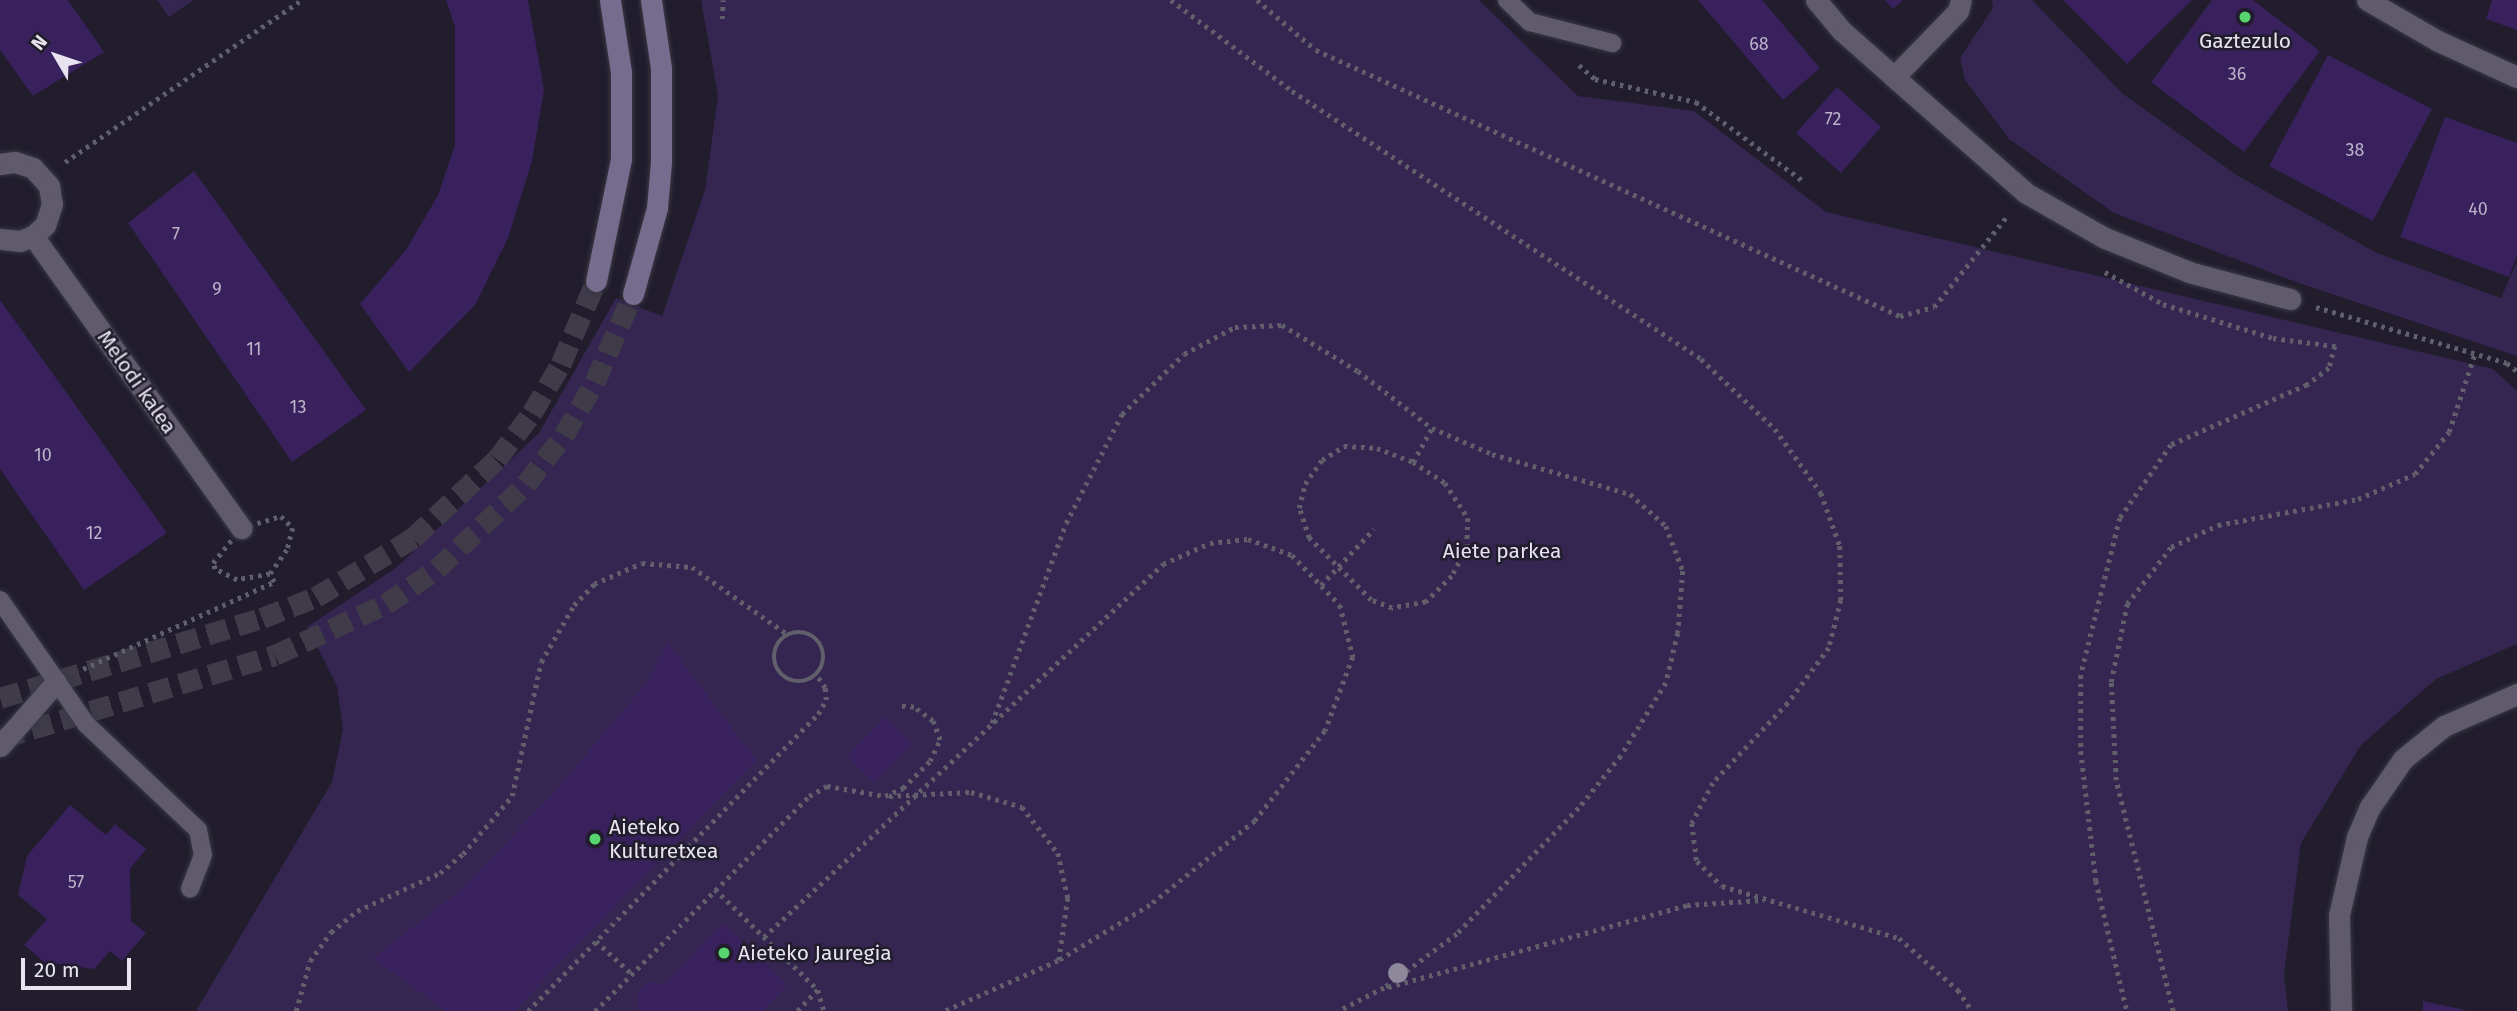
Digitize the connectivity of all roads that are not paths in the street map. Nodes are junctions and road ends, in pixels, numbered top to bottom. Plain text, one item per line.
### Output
1 (610, 0) edge
2 (652, 0) edge
3 (1507, 0) edge
4 (1816, 0) edge
5 (1961, 0) edge
6 (2367, 0) edge
7 (1612, 43) dead end
8 (1894, 77) junction
9 (2517, 77) edge
10 (0, 164) edge
11 (33, 236) junction
12 (0, 239) edge
13 (596, 281) tunnel mouth
14 (633, 294) tunnel mouth
15 (2291, 299) road end
16 (241, 528) dead end
17 (0, 600) edge
18 (56, 681) junction
19 (2517, 694) edge
20 (0, 746) edge
21 (190, 889) dead end
22 (2337, 964) junction
23 (2327, 1011) edge
24 (2342, 1011) edge

1 - 13 main road
2 - 14 main road
3 - 7 lane
4 - 8 street
5 - 8 street
6 - 9 street
8 - 15 street
10 - 11 street
11 - 12 street
11 - 16 street, Melodi kalea
17 - 18 lane
18 - 20 street
18 - 21 lane
19 - 22 street
22 - 23 street
22 - 24 street

